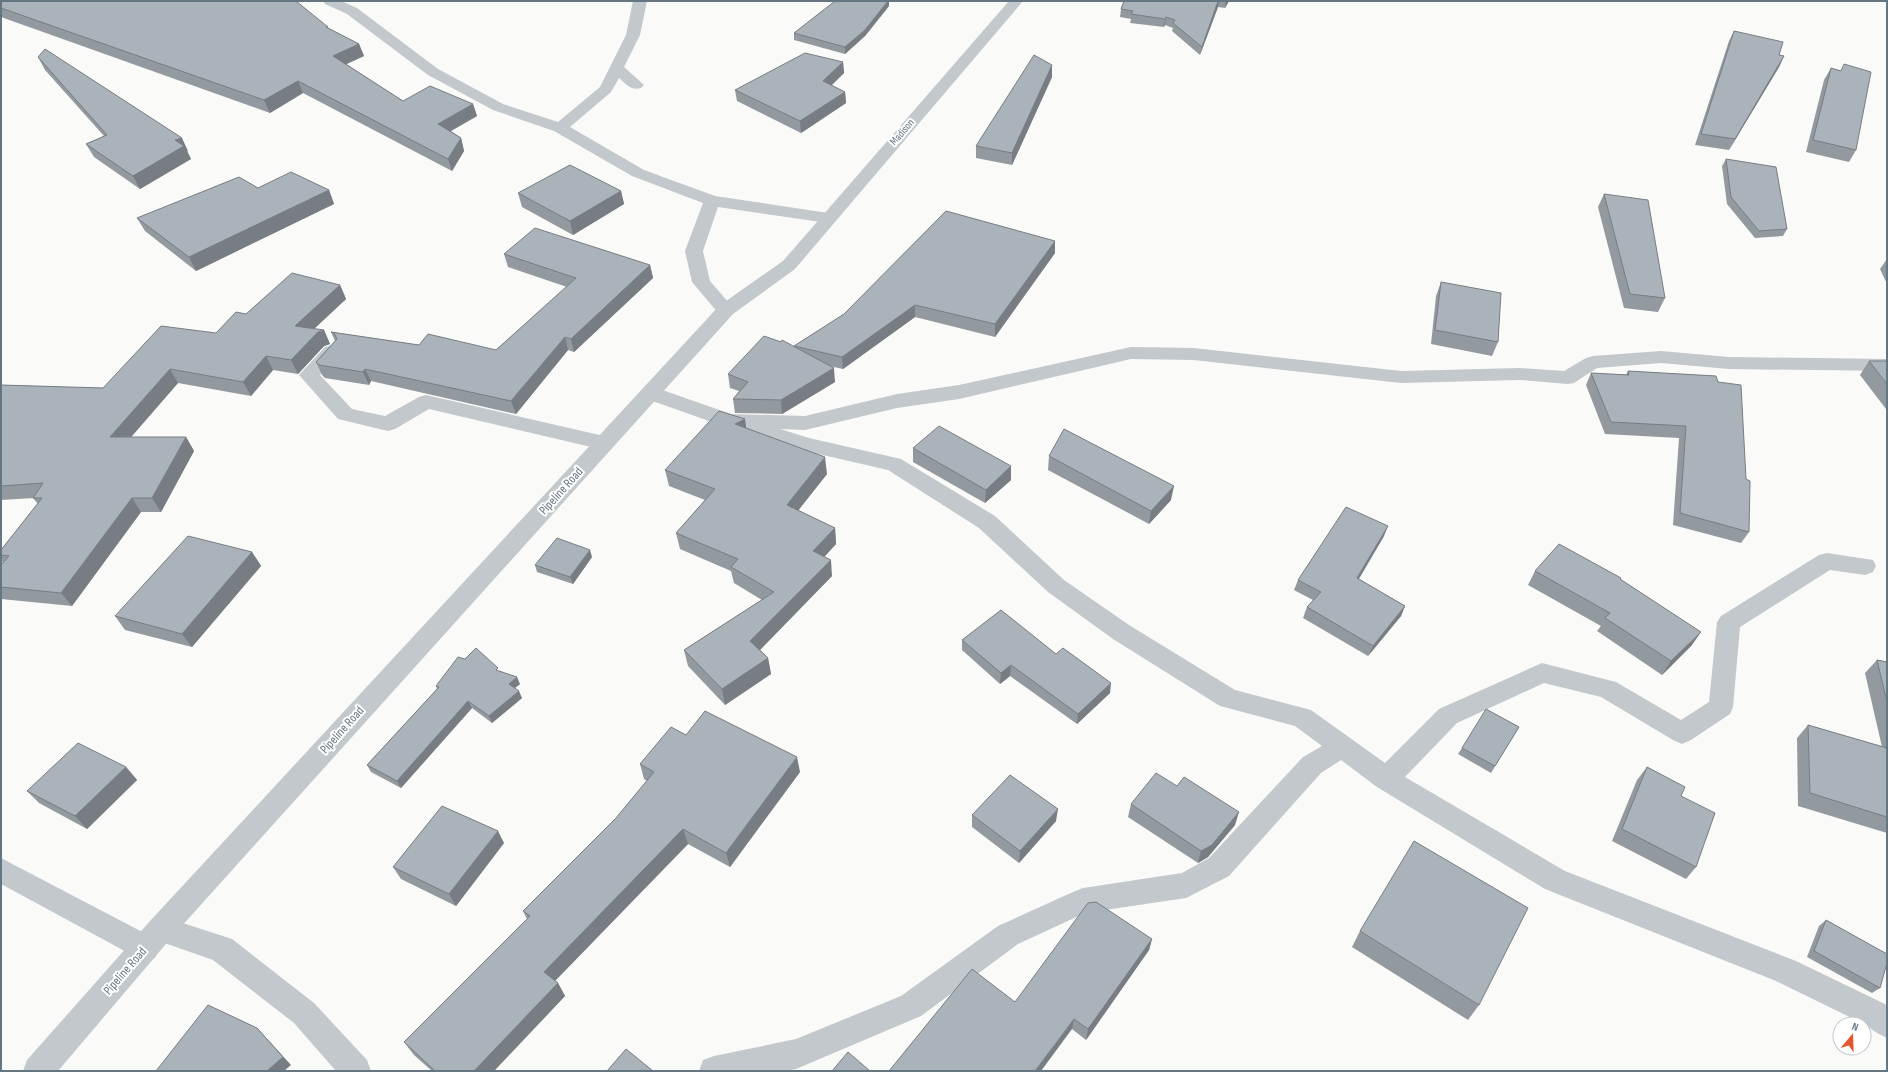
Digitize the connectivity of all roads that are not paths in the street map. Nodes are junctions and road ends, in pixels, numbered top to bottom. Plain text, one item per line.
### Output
1 (330, 1) edge
2 (640, 1) edge
3 (1016, 1) edge
4 (617, 69) junction
5 (636, 85) dead end
6 (560, 128) junction
7 (712, 201) junction
8 (828, 218) junction
9 (726, 310) junction
10 (332, 351) edge
11 (1887, 365) edge
12 (651, 392) junction
13 (730, 422) junction
14 (604, 443) junction
15 (1864, 566) dead end
16 (1342, 747) junction
17 (1386, 779) junction
18 (1, 870) edge
19 (153, 938) junction
20 (1887, 1023) edge
21 (38, 1071) edge
22 (356, 1071) edge
23 (714, 1071) edge

1 - 6 street
2 - 4 street
3 - 8 street, Madison
4 - 5 street
4 - 6 street
6 - 7 street
7 - 8 street
7 - 9 street
8 - 9 street, Madison
9 - 12 street, Pipeline Road
10 - 14 street
11 - 13 street
12 - 13 street
12 - 14 street, Pipeline Road
13 - 16 street
14 - 19 street, Pipeline Road
15 - 17 street
16 - 17 street
16 - 23 street
17 - 20 street
18 - 19 street
19 - 21 street, Pipeline Road
19 - 22 street

